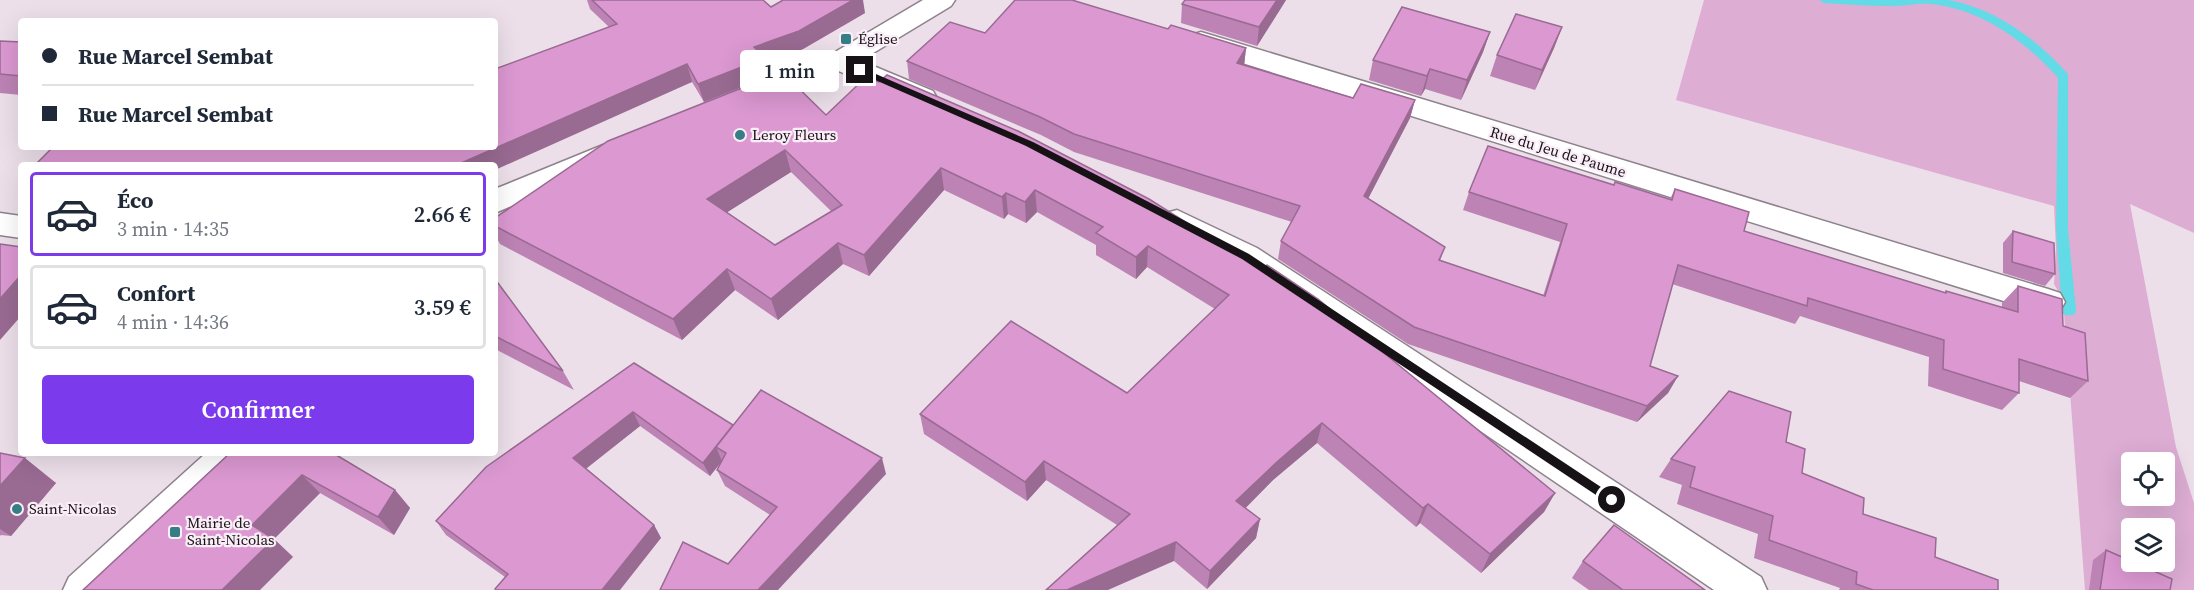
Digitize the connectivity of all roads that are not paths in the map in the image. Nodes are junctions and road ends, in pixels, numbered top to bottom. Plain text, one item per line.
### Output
1 (942, 0) edge
2 (1172, 33) edge
3 (840, 61) junction
4 (728, 106) edge
5 (954, 112) edge
6 (630, 144) edge
7 (498, 201) edge
8 (1153, 208) edge
9 (0, 224) edge
10 (18, 227) edge
11 (2048, 302) edge
12 (228, 456) edge
13 (83, 590) edge
14 (1747, 590) edge

1 - 3 street
2 - 11 street, Rue du Jeu de Paume
3 - 4 street
3 - 5 street
6 - 7 street
8 - 14 street
9 - 10 street
12 - 13 street

